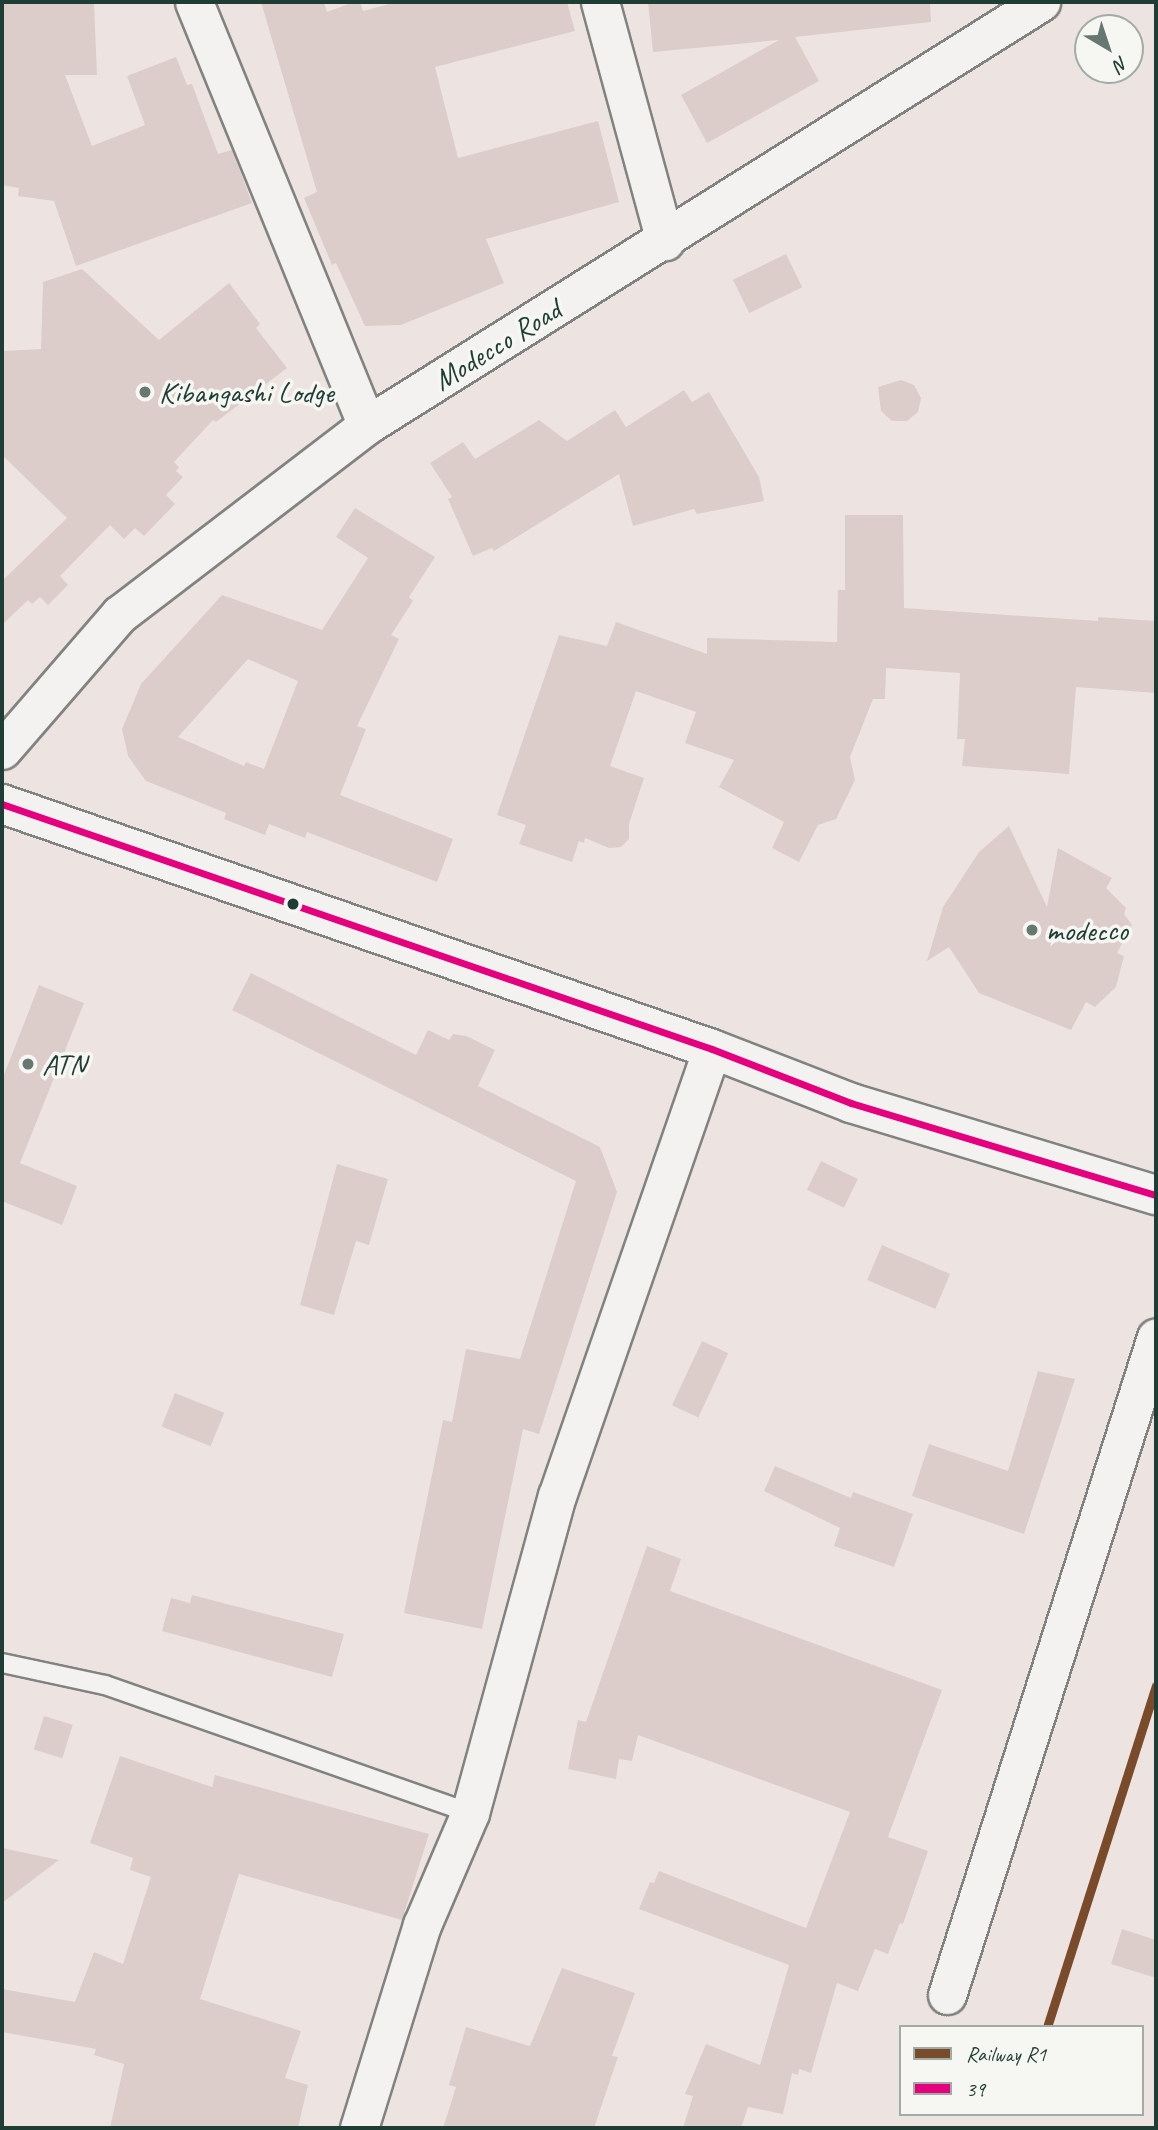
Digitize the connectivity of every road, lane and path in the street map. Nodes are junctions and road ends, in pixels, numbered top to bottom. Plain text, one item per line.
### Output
1 (194, 2) edge
2 (600, 2) edge
3 (1041, 2) edge
4 (1001, 14) edge
5 (665, 241) junction
6 (367, 425) junction
7 (2, 750) edge
8 (2, 804) edge
9 (712, 1049) junction
10 (1156, 1195) edge
11 (1156, 1337) edge
12 (2, 1663) edge
13 (470, 1813) junction
14 (947, 1995) dead end
15 (359, 2128) edge

1 - 6 street
2 - 5 street
3 - 4 street, Modecco Road
4 - 5 street, Modecco Road
5 - 6 street, Modecco Road
6 - 7 street, Modecco Road
8 - 9 street
9 - 10 street
9 - 13 street
11 - 14 street
12 - 13 lane
13 - 15 street

